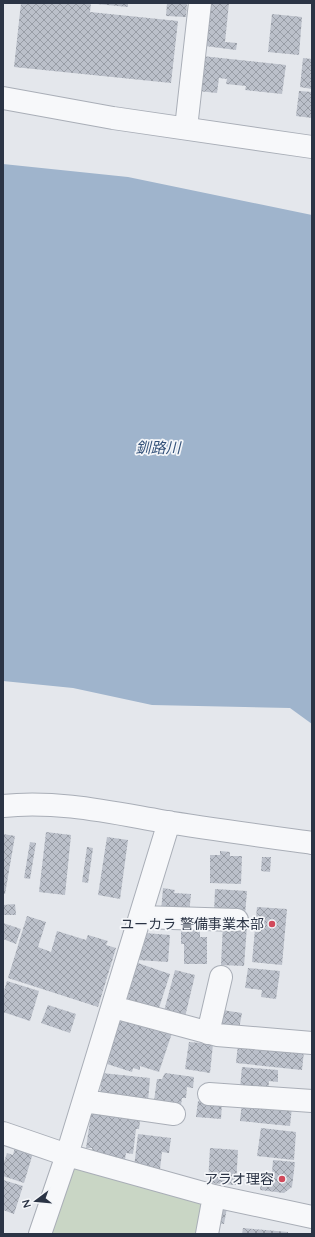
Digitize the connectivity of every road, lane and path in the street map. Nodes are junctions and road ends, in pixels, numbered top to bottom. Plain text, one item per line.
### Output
1 (200, 3) edge
2 (3, 98) edge
3 (186, 128) junction
4 (312, 147) edge
5 (3, 806) edge
6 (169, 822) junction
7 (312, 843) edge
8 (140, 917) junction
9 (238, 920) dead end
10 (222, 977) dead end
11 (112, 1007) junction
12 (208, 1033) junction
13 (312, 1043) edge
14 (209, 1094) dead end
15 (84, 1101) junction
16 (312, 1101) edge
17 (174, 1114) dead end
18 (3, 1133) edge
19 (67, 1155) junction
20 (214, 1196) junction
21 (312, 1217) edge
22 (40, 1234) edge
23 (207, 1234) edge

1 - 3 street
2 - 3 street
3 - 4 street
5 - 6 street
6 - 7 street
6 - 8 street
8 - 9 street
8 - 11 street
10 - 12 street
11 - 12 street
11 - 15 street
12 - 13 street
14 - 16 street
15 - 17 street
15 - 19 street
18 - 19 street
19 - 20 street
19 - 22 street
20 - 21 street
20 - 23 street

